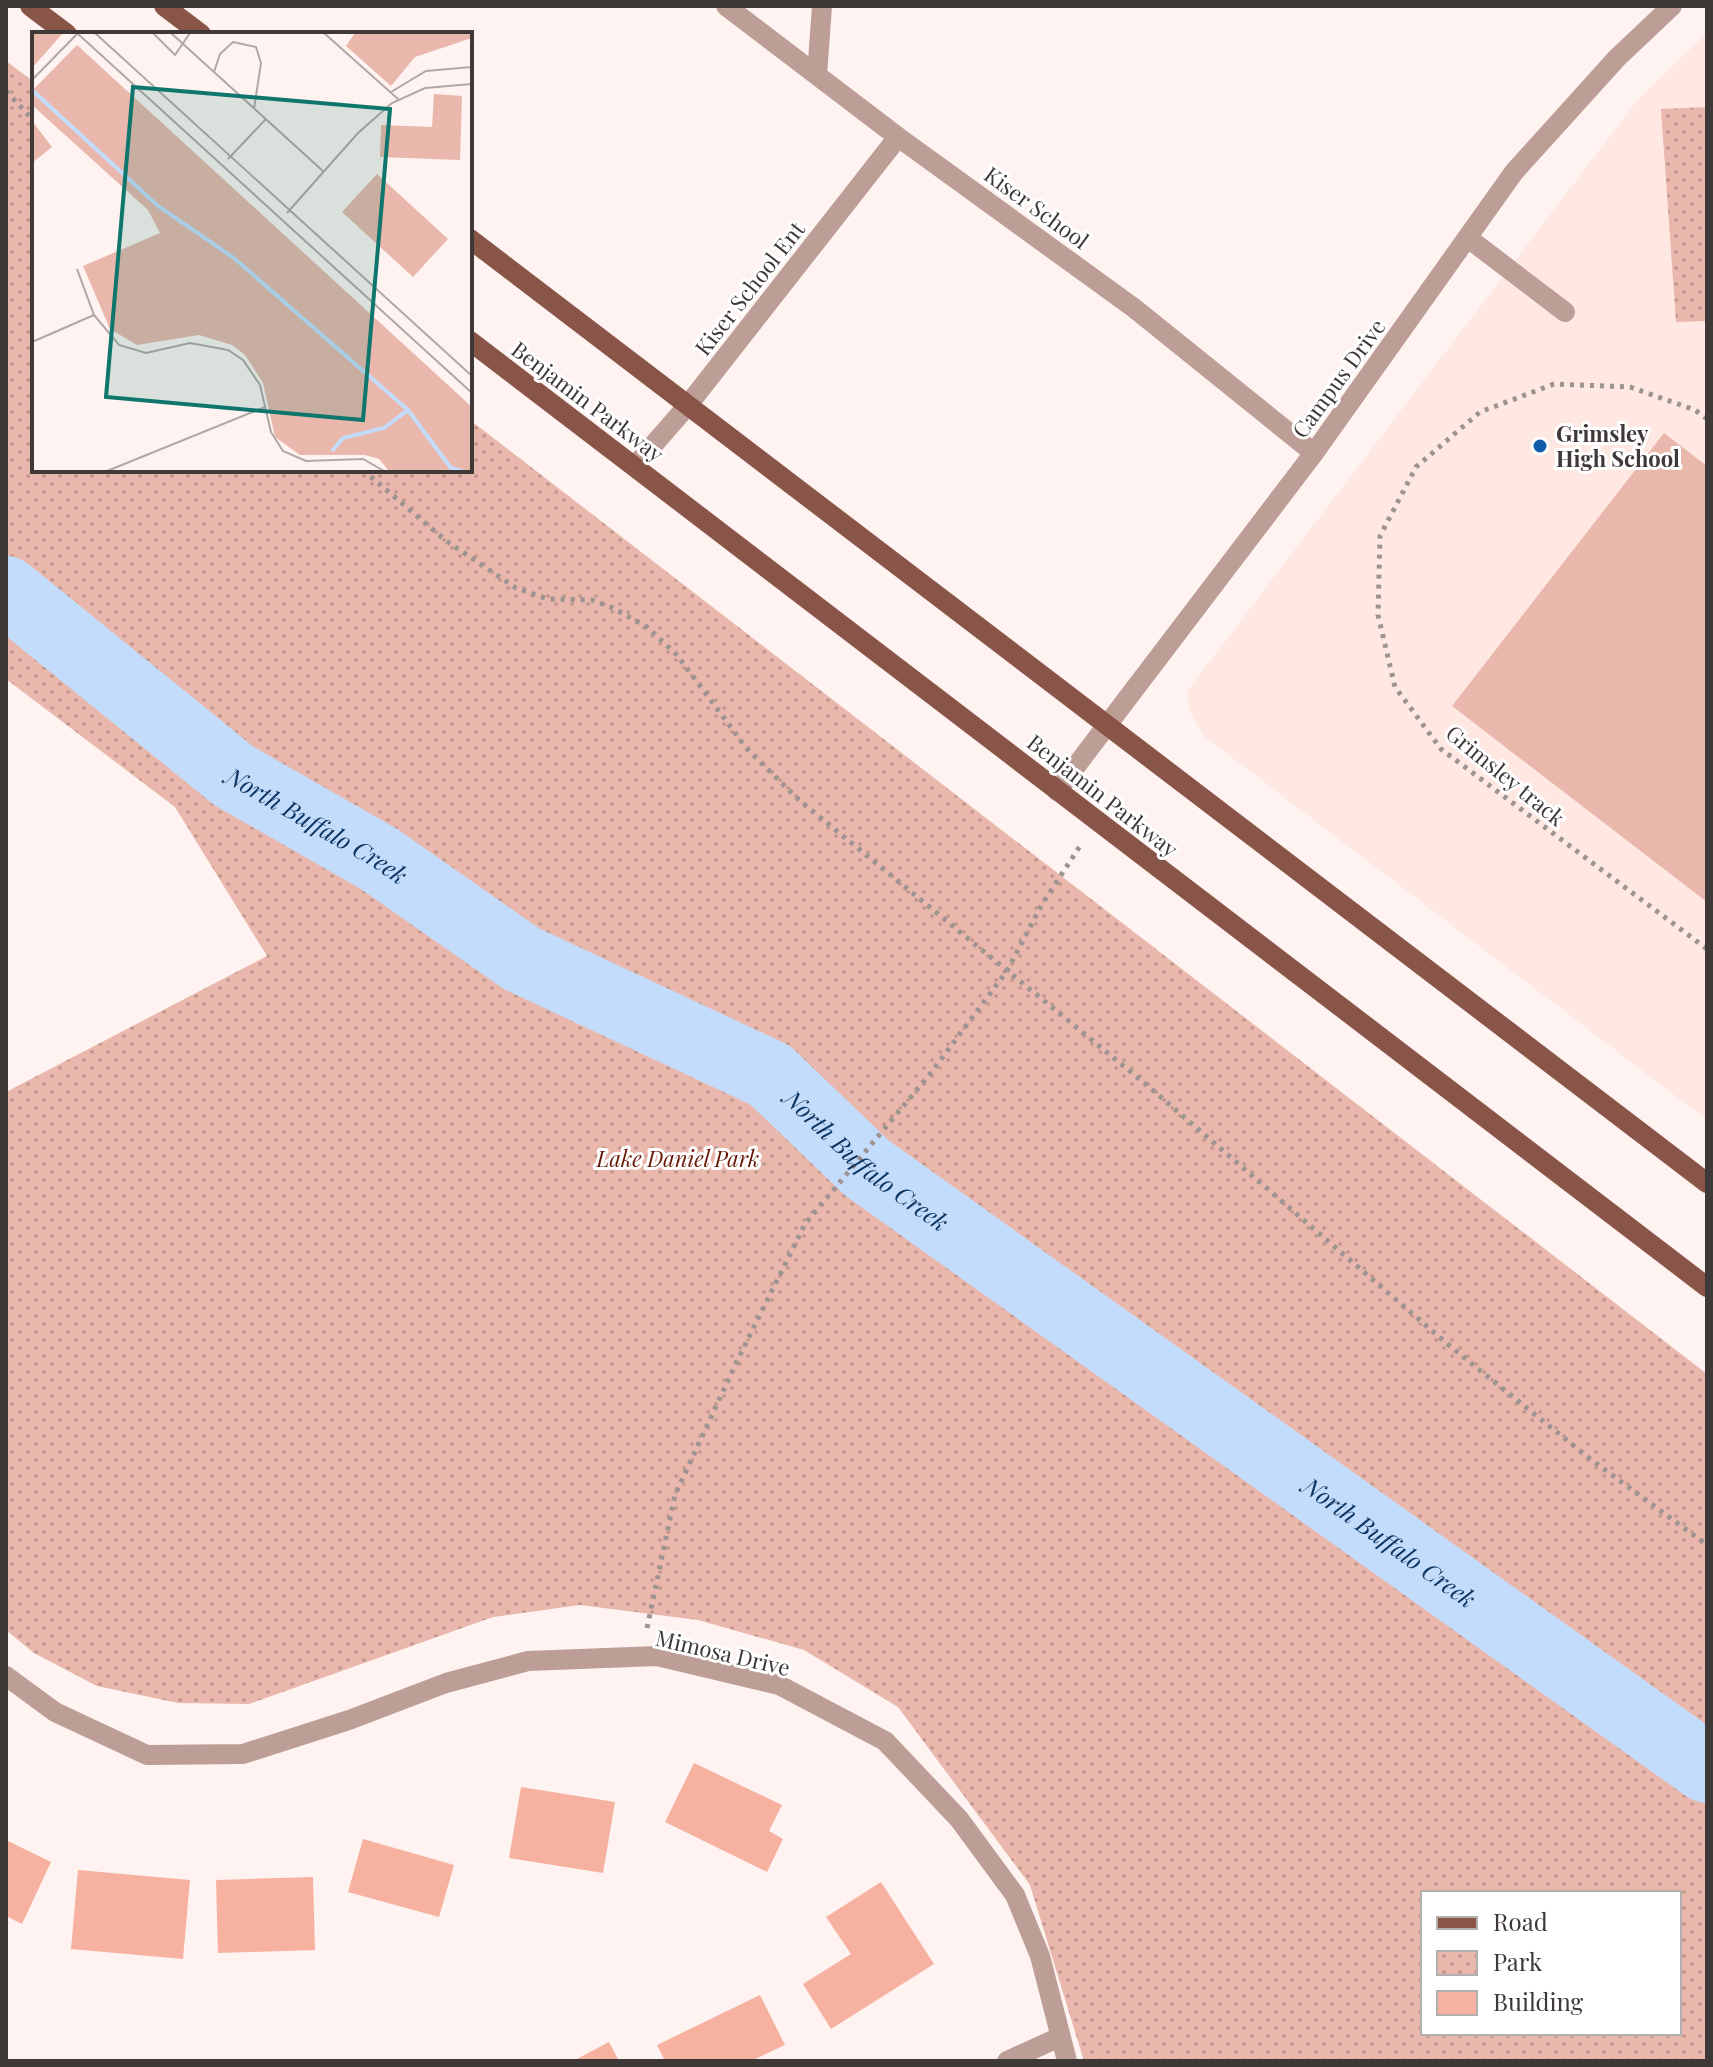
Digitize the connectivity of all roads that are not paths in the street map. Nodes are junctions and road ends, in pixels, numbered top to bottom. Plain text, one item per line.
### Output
1 (30, 6) edge
2 (164, 6) edge
3 (726, 6) edge
4 (822, 6) edge
5 (1672, 6) edge
6 (64, 32) edge
7 (198, 32) edge
8 (817, 75) junction
9 (898, 137) junction
10 (1468, 238) junction
11 (472, 241) edge
12 (1565, 312) dead end
13 (472, 343) edge
14 (688, 405) junction
15 (1314, 453) junction
16 (635, 466) junction
17 (1106, 724) junction
18 (1057, 791) junction
19 (1707, 1183) edge
20 (1707, 1287) edge
21 (6, 1676) edge
22 (1060, 2037) junction
23 (1007, 2061) edge
24 (1067, 2061) edge

1 - 6 main road
2 - 7 main road
3 - 8 street, Kiser School
4 - 8 street
5 - 10 street, Campus Drive
8 - 9 street, Kiser School
9 - 14 street, Kiser School Ent
9 - 15 street, Kiser School
10 - 12 street
10 - 15 street, Campus Drive
11 - 14 main road
13 - 16 main road, Benjamin Parkway
14 - 16 street, Kiser School Ent
14 - 17 main road
15 - 17 street, Campus Drive
16 - 18 main road, Benjamin Parkway
17 - 18 street, Campus Drive
17 - 19 main road
18 - 20 main road, Benjamin Parkway
21 - 22 street, Mimosa Drive
22 - 23 street
22 - 24 street, Mimosa Drive

